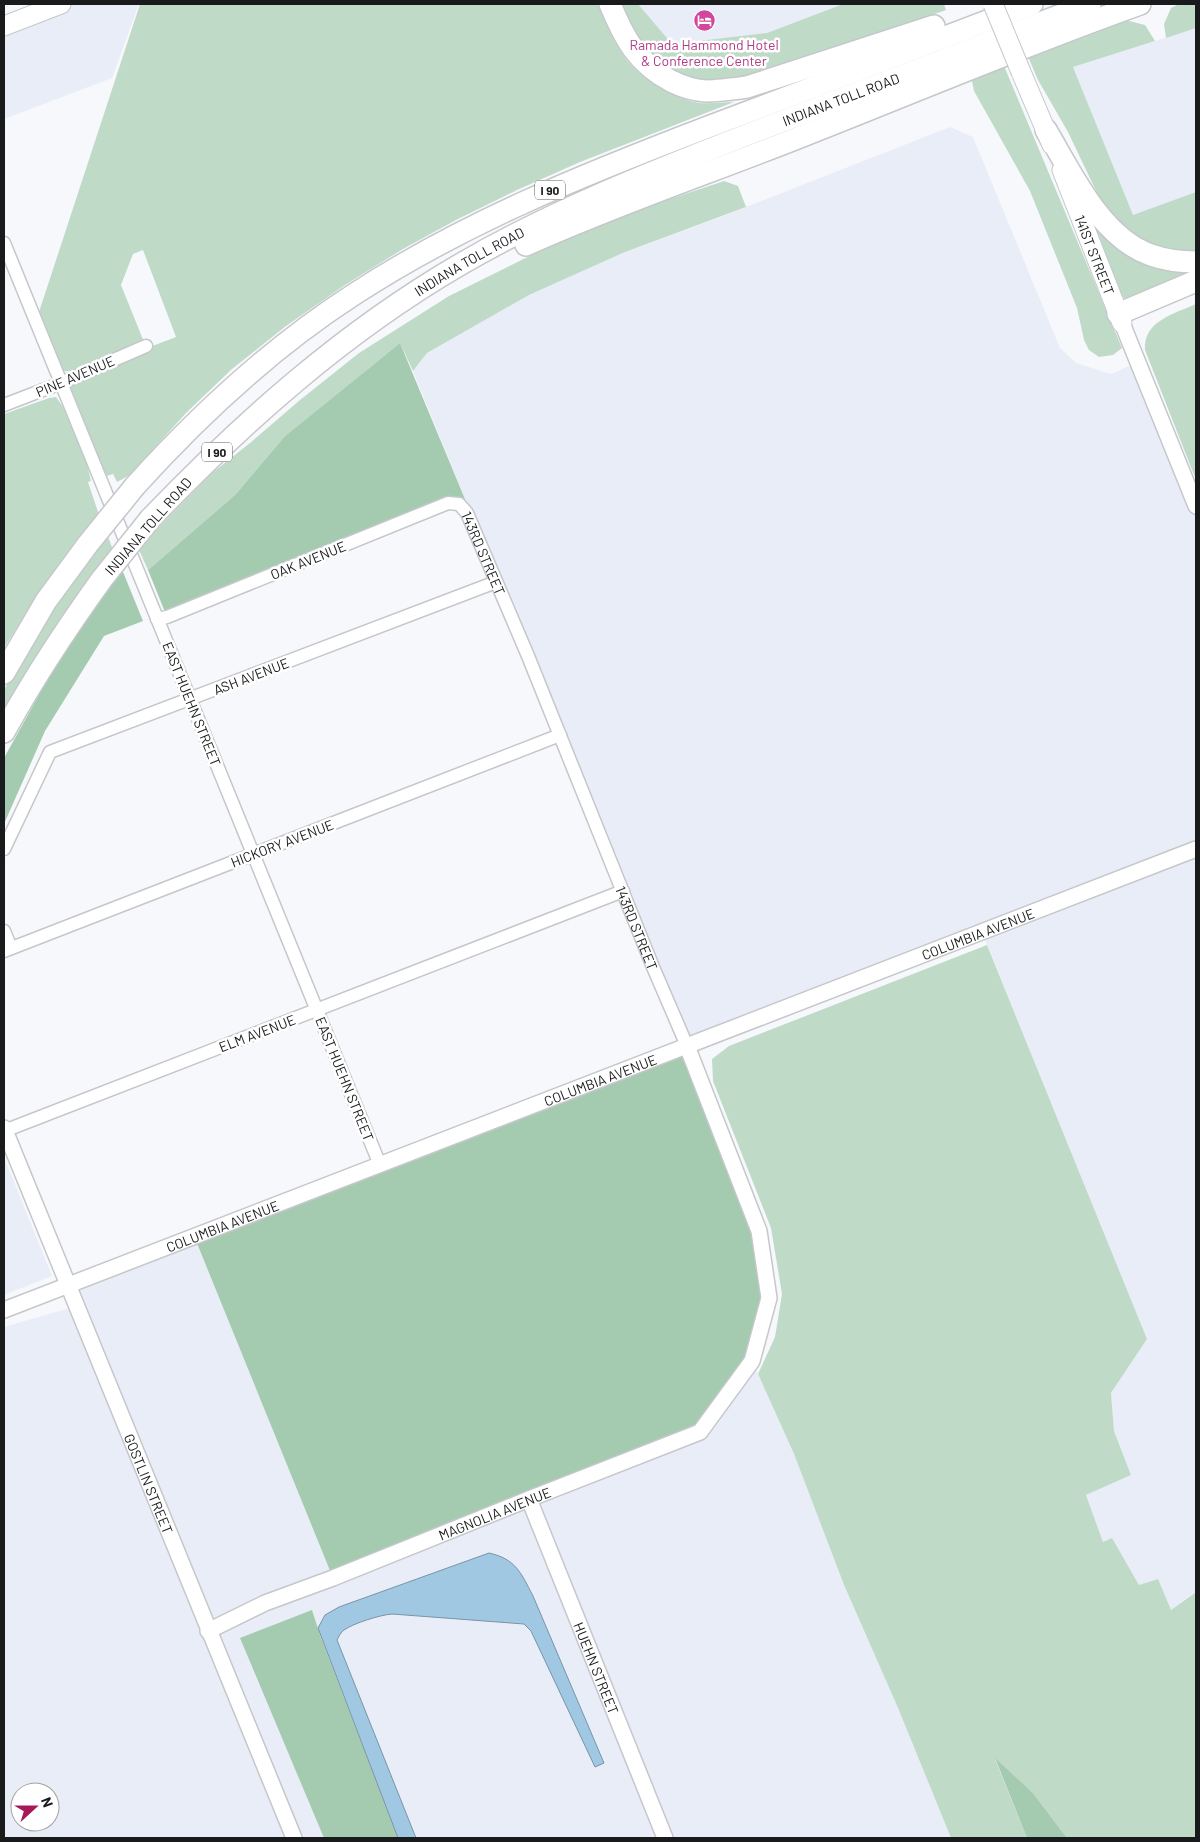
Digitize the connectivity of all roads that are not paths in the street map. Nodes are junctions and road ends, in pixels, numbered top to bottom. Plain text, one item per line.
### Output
1 (61, 4) edge
2 (610, 4) edge
3 (994, 4) edge
4 (1031, 4) edge
5 (1090, 4) edge
6 (1140, 4) edge
7 (4, 26) edge
8 (1046, 130) junction
9 (4, 244) edge
10 (1196, 262) edge
11 (1196, 281) edge
12 (1196, 293) edge
13 (409, 296) junction
14 (1120, 318) junction
15 (146, 346) dead end
16 (61, 383) junction
17 (4, 405) edge
18 (459, 504) joint
19 (1196, 506) edge
20 (496, 582) junction
21 (157, 619) junction
22 (4, 673) edge
23 (190, 699) junction
24 (4, 732) edge
25 (560, 735) junction
26 (4, 848) edge
27 (1196, 849) edge
28 (253, 854) junction
29 (623, 891) junction
30 (4, 931) edge
31 (7, 950) edge
32 (317, 1010) junction
33 (687, 1046) junction
34 (4, 1129) edge
35 (380, 1164) junction
36 (68, 1285) junction
37 (4, 1310) edge
38 (752, 1361) joint
39 (528, 1499) junction
40 (208, 1631) junction
41 (294, 1838) edge
42 (665, 1838) edge

1 - 7 main road
2 - 4 highway
3 - 8 main road, 141ST STREET, bridge
4 - 22 highway, INDIANA TOLL ROAD / I 90, bridge
5 - 13 highway, INDIANA TOLL ROAD / I 90
6 - 13 highway
8 - 10 highway
8 - 14 main road, 141ST STREET
9 - 16 street, EAST HUEHN STREET
11 - 14 highway
12 - 14 highway
13 - 24 highway, INDIANA TOLL ROAD / I 90, bridge
14 - 19 street, 141ST STREET
15 - 16 street, PINE AVENUE
16 - 17 street, PINE AVENUE
16 - 21 street, EAST HUEHN STREET
18 - 20 street, 143RD STREET
18 - 21 street, OAK AVENUE
20 - 23 street, ASH AVENUE
20 - 25 street, 143RD STREET
21 - 23 street, EAST HUEHN STREET
23 - 26 street, ASH AVENUE
23 - 28 street, EAST HUEHN STREET
25 - 28 street, HICKORY AVENUE
25 - 29 street, 143RD STREET
27 - 33 street, COLUMBIA AVENUE
28 - 31 street, HICKORY AVENUE
28 - 32 street, EAST HUEHN STREET
29 - 32 street, ELM AVENUE
29 - 33 street, 143RD STREET
30 - 31 street
32 - 34 street, ELM AVENUE
32 - 35 street, EAST HUEHN STREET
33 - 35 street, COLUMBIA AVENUE
33 - 38 street, 143RD STREET
34 - 36 street, GOSTLIN STREET
35 - 36 street, COLUMBIA AVENUE
36 - 37 street, COLUMBIA AVENUE
36 - 40 street, GOSTLIN STREET
38 - 39 street, MAGNOLIA AVENUE
39 - 40 street, MAGNOLIA AVENUE
39 - 42 street, HUEHN STREET
40 - 41 street, GOSTLIN STREET

